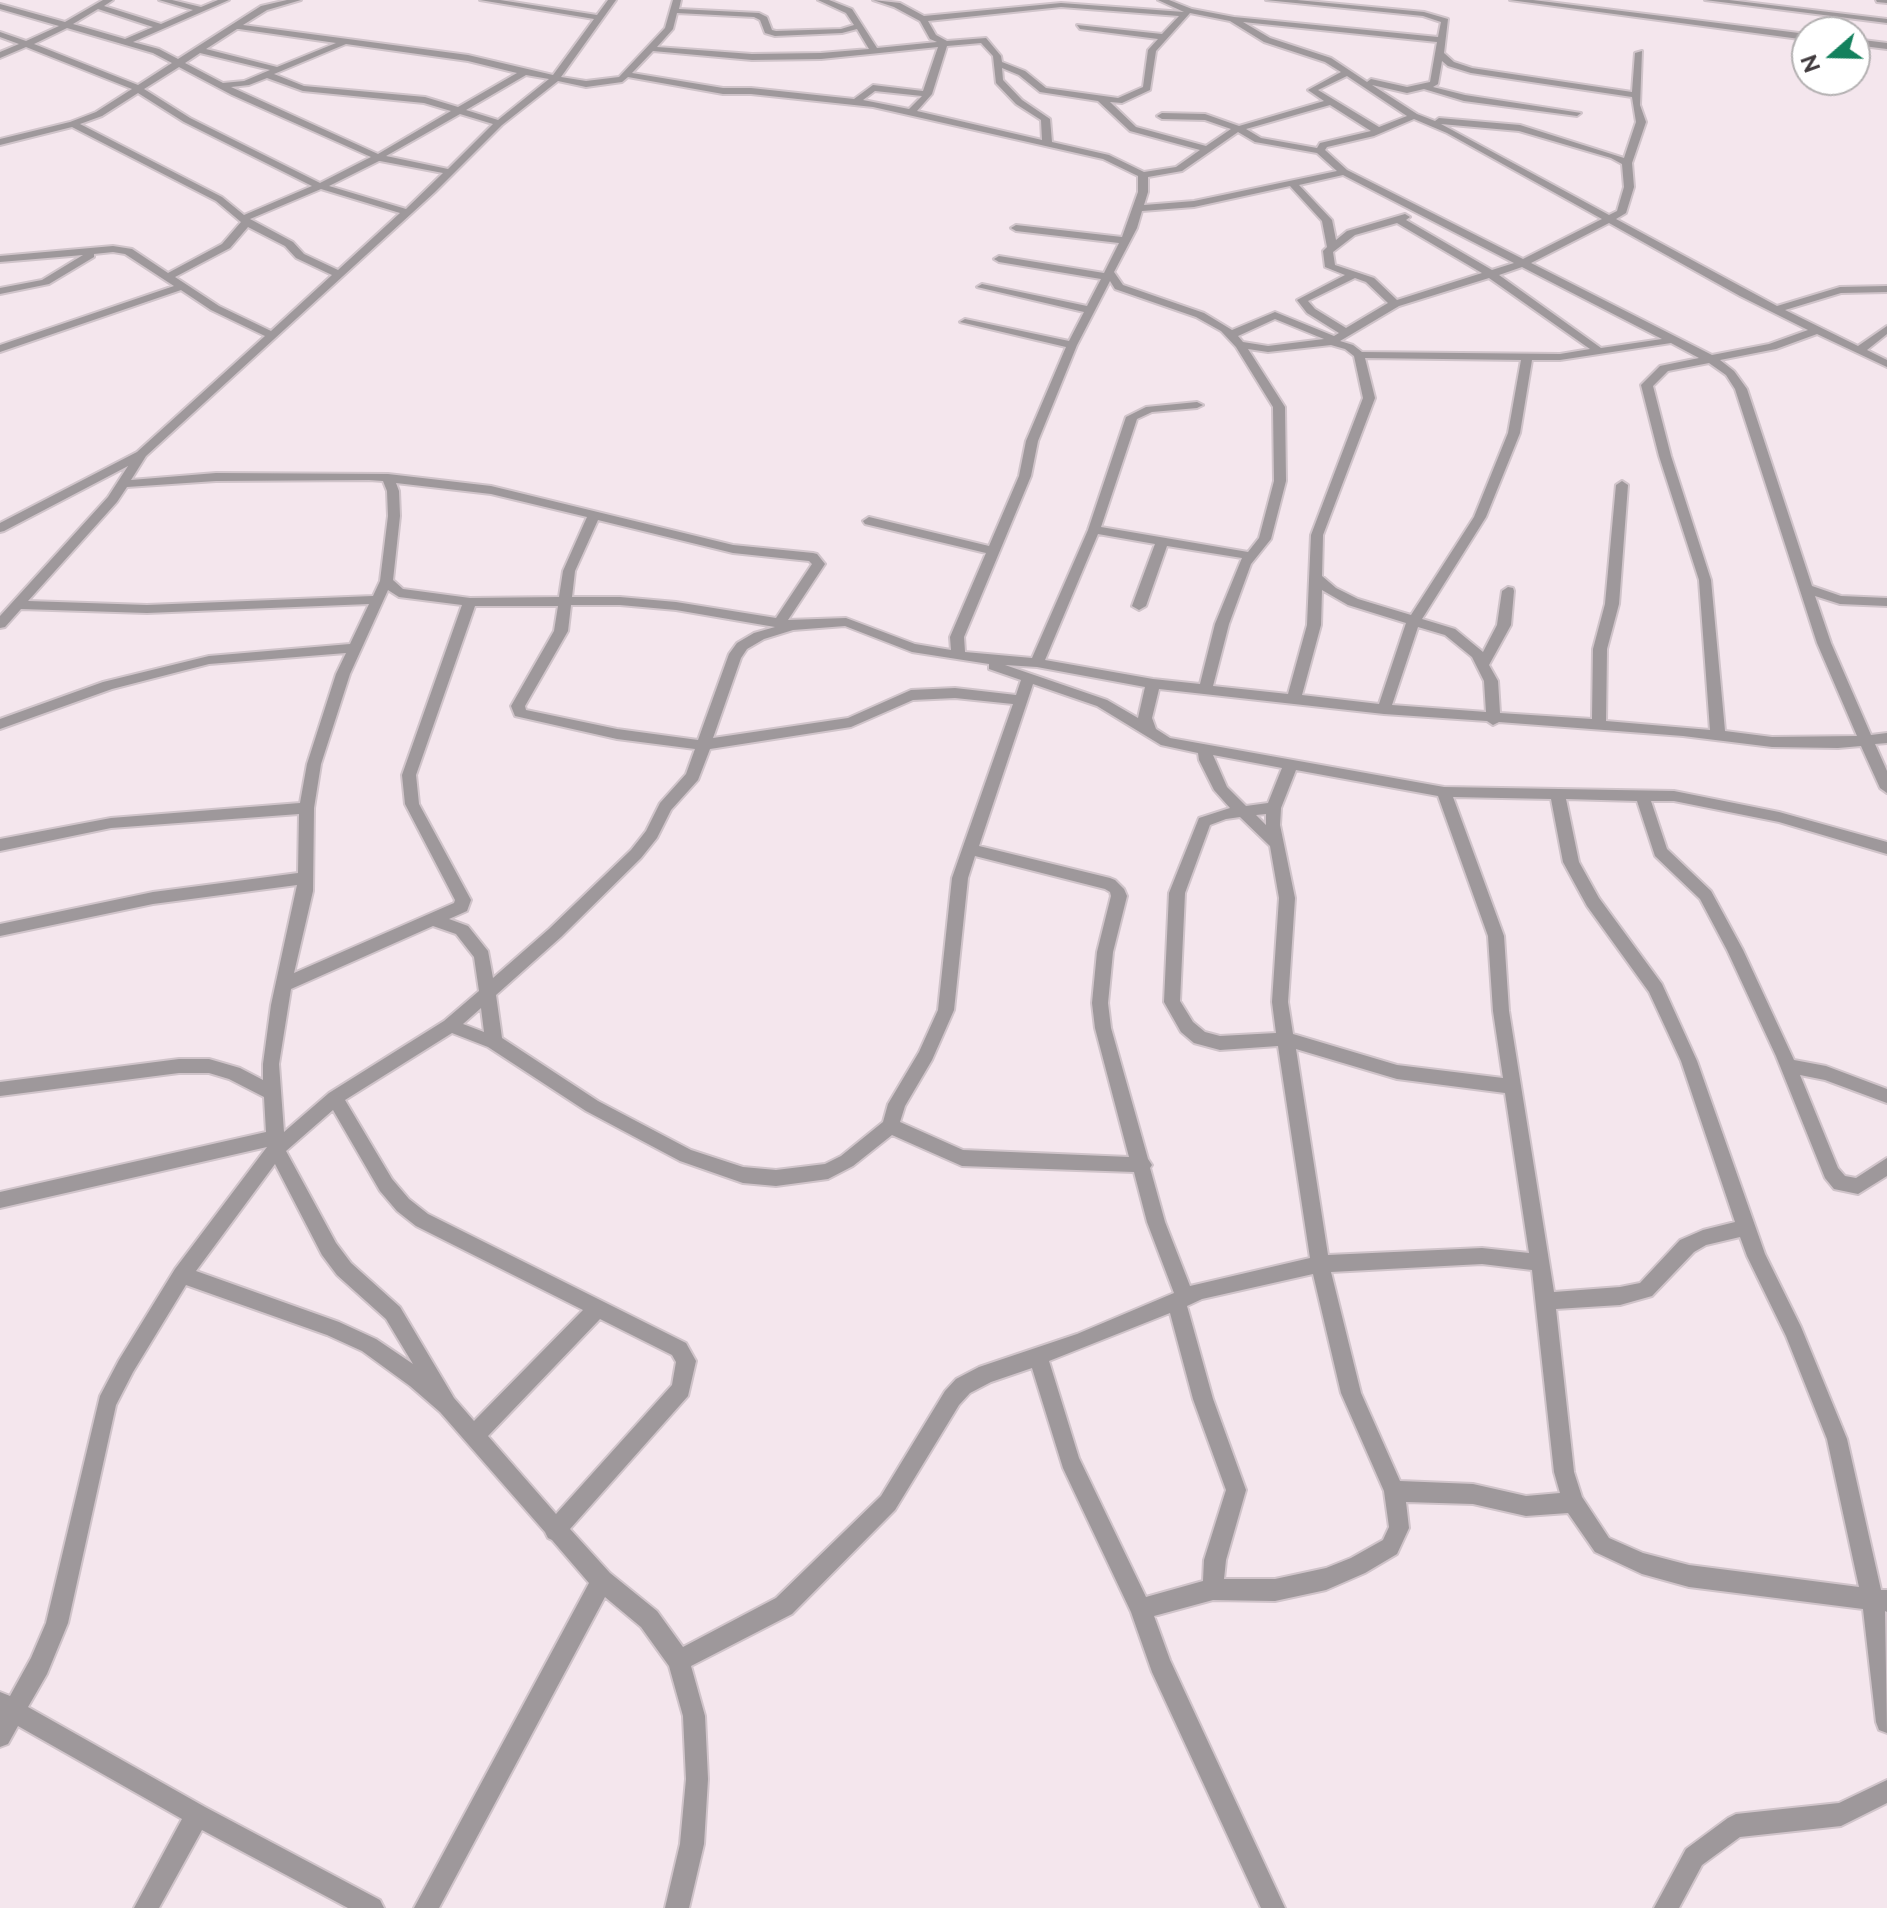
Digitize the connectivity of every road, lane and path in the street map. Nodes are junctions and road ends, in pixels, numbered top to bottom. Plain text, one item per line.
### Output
1 (109, 0) edge
2 (163, 0) edge
3 (225, 0) edge
4 (297, 0) edge
5 (484, 0) edge
6 (612, 0) edge
7 (677, 0) edge
8 (822, 0) edge
9 (887, 0) edge
10 (1031, 0) edge
11 (1162, 0) edge
12 (1270, 0) edge
13 (1514, 0) edge
14 (1610, 0) edge
15 (1709, 0) edge
16 (1880, 0) edge
17 (1887, 1) edge
18 (1318, 2) edge
19 (0, 6) edge
20 (1045, 6) junction
21 (99, 7) junction
22 (201, 10) junction
23 (677, 11) junction
24 (1613, 13) junction
25 (1186, 14) junction
26 (1202, 14) junction
27 (600, 18) junction
28 (923, 19) junction
29 (1232, 19) junction
30 (1887, 21) edge
31 (69, 25) junction
32 (859, 26) junction
33 (161, 27) junction
34 (239, 27) junction
35 (1080, 27) dead end
36 (0, 34) edge
37 (775, 34) junction
38 (1791, 35) edge
39 (1163, 37) junction
40 (1443, 40) junction
41 (128, 41) junction
42 (346, 42) junction
43 (944, 42) junction
44 (27, 45) junction
45 (653, 49) junction
46 (200, 50) junction
47 (875, 51) junction
48 (1639, 53) dead end
49 (0, 55) edge
50 (1441, 55) junction
51 (768, 57) junction
52 (180, 61) junction
53 (999, 64) junction
54 (275, 69) junction
55 (525, 72) junction
56 (265, 74) junction
57 (1351, 74) junction
58 (629, 75) junction
59 (555, 79) junction
60 (220, 86) junction
61 (137, 88) junction
62 (1428, 88) junction
63 (928, 94) junction
64 (1636, 95) junction
65 (1386, 97) junction
66 (1101, 99) junction
67 (856, 102) junction
68 (1331, 102) junction
69 (457, 110) junction
70 (910, 113) junction
71 (1577, 113) dead end
72 (1162, 116) dead end
73 (1414, 116) junction
74 (1438, 121) junction
75 (499, 123) junction
76 (73, 124) junction
77 (1237, 129) junction
78 (1377, 130) junction
79 (1450, 131) junction
80 (0, 142) edge
81 (1047, 143) junction
82 (1205, 149) junction
83 (1320, 151) junction
84 (380, 158) junction
85 (1627, 163) junction
86 (450, 172) junction
87 (1344, 172) junction
88 (1143, 175) junction
89 (1293, 184) junction
90 (320, 186) junction
91 (1137, 209) junction
92 (406, 212) junction
93 (1422, 213) junction
94 (1398, 219) junction
95 (1612, 219) junction
96 (246, 220) junction
97 (1016, 228) dead end
98 (1123, 240) junction
99 (1332, 246) junction
100 (102, 250) junction
101 (0, 259) edge
102 (999, 259) dead end
103 (1522, 264) junction
104 (338, 274) junction
105 (1356, 274) junction
106 (1491, 274) junction
107 (1107, 275) junction
108 (166, 278) junction
109 (181, 287) junction
110 (982, 287) dead end
111 (1887, 289) edge
112 (0, 291) edge
113 (1395, 304) junction
114 (1091, 310) junction
115 (1775, 310) junction
116 (965, 322) dead end
117 (1887, 329) edge
118 (1815, 331) junction
119 (1231, 335) junction
120 (274, 336) junction
121 (1337, 338) junction
122 (1671, 341) junction
123 (1072, 345) junction
124 (1240, 345) junction
125 (0, 349) edge
126 (1599, 351) junction
127 (1858, 351) junction
128 (1359, 355) junction
129 (1527, 358) junction
130 (1712, 360) junction
131 (1887, 364) edge
132 (1197, 405) dead end
133 (142, 454) junction
134 (388, 478) junction
135 (124, 484) junction
136 (1622, 485) dead end
137 (594, 515) junction
138 (869, 521) dead end
139 (0, 528) edge
140 (1094, 530) junction
141 (1162, 541) junction
142 (993, 551) junction
143 (1251, 556) junction
144 (1314, 576) junction
145 (386, 581) junction
146 (1807, 589) junction
147 (1508, 591) dead end
148 (376, 600) junction
149 (470, 602) junction
150 (565, 602) junction
151 (1887, 602) edge
152 (19, 605) junction
153 (1139, 606) dead end
154 (1413, 622) junction
155 (0, 624) edge
156 (779, 624) junction
157 (796, 626) junction
158 (356, 648) junction
159 (958, 654) junction
160 (973, 658) junction
161 (1037, 663) junction
162 (1483, 664) junction
163 (1028, 679) junction
164 (1153, 684) junction
165 (1206, 688) junction
166 (1294, 699) junction
167 (1022, 700) junction
168 (1384, 709) junction
169 (1493, 720) junction
170 (0, 724) edge
171 (1599, 726) junction
172 (1150, 732) junction
173 (1718, 735) junction
174 (1887, 738) edge
175 (1866, 739) junction
176 (1838, 743) junction
177 (702, 745) junction
178 (1205, 748) junction
179 (1875, 760) junction
180 (1290, 766) junction
181 (1887, 788) edge
182 (1444, 792) junction
183 (1557, 792) junction
184 (1642, 794) junction
185 (307, 808) junction
186 (1274, 808) junction
187 (1243, 814) junction
188 (1274, 842) junction
189 (0, 845) edge
190 (1887, 848) edge
191 (970, 849) junction
192 (305, 878) junction
193 (436, 921) junction
194 (0, 930) edge
195 (284, 985) junction
196 (486, 996) junction
197 (450, 1026) junction
198 (1286, 1039) junction
199 (494, 1042) junction
200 (1788, 1066) junction
201 (1514, 1087) junction
202 (0, 1089) edge
203 (270, 1092) junction
204 (1887, 1096) edge
205 (335, 1098) junction
206 (890, 1126) junction
207 (274, 1143) junction
208 (1143, 1165) junction
209 (1887, 1166) edge
210 (0, 1200) edge
211 (1746, 1228) junction
212 (1541, 1263) junction
213 (1320, 1264) junction
214 (182, 1275) junction
215 (1181, 1300) junction
216 (1546, 1301) junction
217 (597, 1309) junction
218 (1038, 1356) junction
219 (447, 1405) junction
220 (473, 1437) junction
221 (1394, 1491) junction
222 (1573, 1502) junction
223 (555, 1531) junction
224 (602, 1581) junction
225 (1213, 1589) junction
226 (1880, 1602) edge
227 (1141, 1609) junction
228 (679, 1661) junction
229 (7, 1708) edge
230 (1887, 1722) edge
231 (0, 1736) edge
232 (1887, 1791) edge
233 (197, 1815) junction
234 (146, 1908) edge
235 (372, 1908) edge
236 (426, 1908) edge
237 (677, 1908) edge
238 (1273, 1908) edge
239 (1666, 1908) edge

1 - 21 street
2 - 22 street
3 - 22 street
4 - 34 street
5 - 27 street
6 - 27 street
7 - 23 street
8 - 32 street
9 - 28 street
10 - 20 street
11 - 26 street
12 - 18 street
13 - 24 street
14 - 24 street
15 - 30 street
16 - 17 street
18 - 40 street
19 - 31 street
20 - 25 street
20 - 28 street
21 - 31 street
21 - 33 street
22 - 33 street
23 - 37 street
23 - 45 street
24 - 38 street
25 - 26 street
25 - 39 street
26 - 29 street
27 - 59 street
28 - 43 street
29 - 40 street
29 - 57 street
31 - 41 street
31 - 44 street
32 - 37 street
32 - 47 street
33 - 41 street
34 - 42 street
34 - 46 street
35 - 39 street
36 - 44 street
37 - 51 street
39 - 66 street
40 - 50 street
41 - 52 street
42 - 54 street
42 - 55 street
43 - 47 street
43 - 53 street
43 - 63 street
44 - 49 street
44 - 61 street
45 - 51 street
45 - 58 street
46 - 52 street
46 - 54 street
47 - 51 street
48 - 64 street
50 - 62 street
50 - 64 street
52 - 60 street
52 - 61 street
53 - 66 street
53 - 81 street
54 - 56 street
55 - 59 street
55 - 69 street
56 - 60 street
56 - 69 street
57 - 62 street
57 - 65 street
57 - 68 street
58 - 59 street
58 - 67 street
59 - 75 street
60 - 84 street
61 - 76 street
61 - 90 street
62 - 71 street
63 - 67 street
63 - 70 street
64 - 85 street
65 - 73 street
65 - 74 street
66 - 82 street
67 - 70 street
68 - 77 street
68 - 78 street
69 - 75 street
69 - 84 street
70 - 81 street
72 - 77 street
73 - 78 street
73 - 79 street
74 - 79 street
74 - 85 street
75 - 86 street
76 - 80 street
76 - 96 street
77 - 82 street
77 - 83 street
78 - 83 street
79 - 95 street
81 - 88 street
82 - 88 street
83 - 87 street
84 - 86 street
84 - 90 street
85 - 95 street
86 - 92 street
87 - 89 street
87 - 93 street
88 - 91 street
89 - 91 street
89 - 99 street
90 - 92 street
90 - 96 street
91 - 98 street
92 - 104 street
93 - 94 street
93 - 103 street
94 - 99 street
94 - 106 street
95 - 103 street
95 - 115 street
96 - 104 street
96 - 108 street
97 - 98 street
98 - 107 street
99 - 105 street
100 - 101 street
100 - 108 street
100 - 112 street
102 - 107 street
103 - 106 street
103 - 122 street
104 - 120 street
105 - 113 street
105 - 121 street
106 - 113 street
106 - 126 street
107 - 114 street
107 - 119 street
108 - 109 street
109 - 120 street
109 - 125 street
110 - 114 street
111 - 115 street
113 - 121 street
114 - 123 street
115 - 118 street
116 - 123 street
117 - 127 street
118 - 127 street
118 - 130 street
119 - 121 street
119 - 124 street
120 - 133 street
121 - 124 street
121 - 128 street
122 - 126 street
122 - 130 street
123 - 142 street
124 - 143 street
126 - 129 street
127 - 131 street
128 - 129 street
128 - 144 street
129 - 154 street
130 - 146 street
130 - 173 street
132 - 140 street
133 - 135 street
133 - 139 street
134 - 135 street
134 - 137 street
134 - 145 street
135 - 152 street
136 - 171 street
137 - 150 street
137 - 156 street
138 - 142 street
140 - 141 street
140 - 161 street
141 - 143 street
141 - 153 street
142 - 159 street
143 - 165 street
144 - 154 street
144 - 166 street
145 - 148 street
145 - 149 street
146 - 151 street
146 - 175 street
147 - 162 street
148 - 152 street
148 - 158 street
149 - 150 street
149 - 193 street
150 - 156 street
150 - 177 street
152 - 155 street
154 - 162 street
154 - 168 street
156 - 157 street
157 - 159 street
157 - 177 street
158 - 170 street
158 - 185 street
159 - 160 street
160 - 161 street
160 - 163 street
161 - 164 street
162 - 169 street
163 - 167 street
163 - 172 street
164 - 165 street
164 - 172 street
165 - 166 street
166 - 168 street
167 - 177 street
167 - 191 street
168 - 169 street
169 - 171 street
171 - 173 street
172 - 178 street
173 - 176 street
174 - 175 street
175 - 176 street
175 - 179 street
176 - 179 street
177 - 196 street
178 - 180 street
178 - 187 street
179 - 181 street
180 - 182 street
180 - 186 street
182 - 183 street
182 - 201 street
183 - 184 street
183 - 211 street
184 - 190 street
184 - 200 street
185 - 189 street
185 - 192 street
186 - 187 street
186 - 188 street
187 - 188 street
187 - 198 street
188 - 198 street
191 - 206 street
191 - 208 street
192 - 194 street
192 - 195 street
193 - 195 street
193 - 196 street
195 - 203 street
196 - 197 street
196 - 199 street
197 - 199 street
197 - 205 street
198 - 201 street
198 - 213 street
199 - 206 street
200 - 204 street
200 - 209 street
201 - 212 street
202 - 203 street
203 - 207 street
205 - 207 street
205 - 217 street
206 - 208 street
207 - 210 street
207 - 214 street
207 - 219 street
208 - 215 street
211 - 216 street
211 - 226 street
212 - 213 street
212 - 216 street
213 - 215 street
213 - 221 street
214 - 219 street
214 - 229 street
215 - 218 street
215 - 225 street
216 - 222 street
217 - 220 street
217 - 223 street
218 - 227 street
218 - 228 street
219 - 220 street
220 - 223 street
221 - 222 street
221 - 225 street
222 - 226 street
223 - 224 street
224 - 228 street
224 - 236 street
225 - 227 street
226 - 230 street
227 - 238 street
228 - 237 street
229 - 231 street
229 - 233 street
232 - 239 street
233 - 234 street
233 - 235 street

